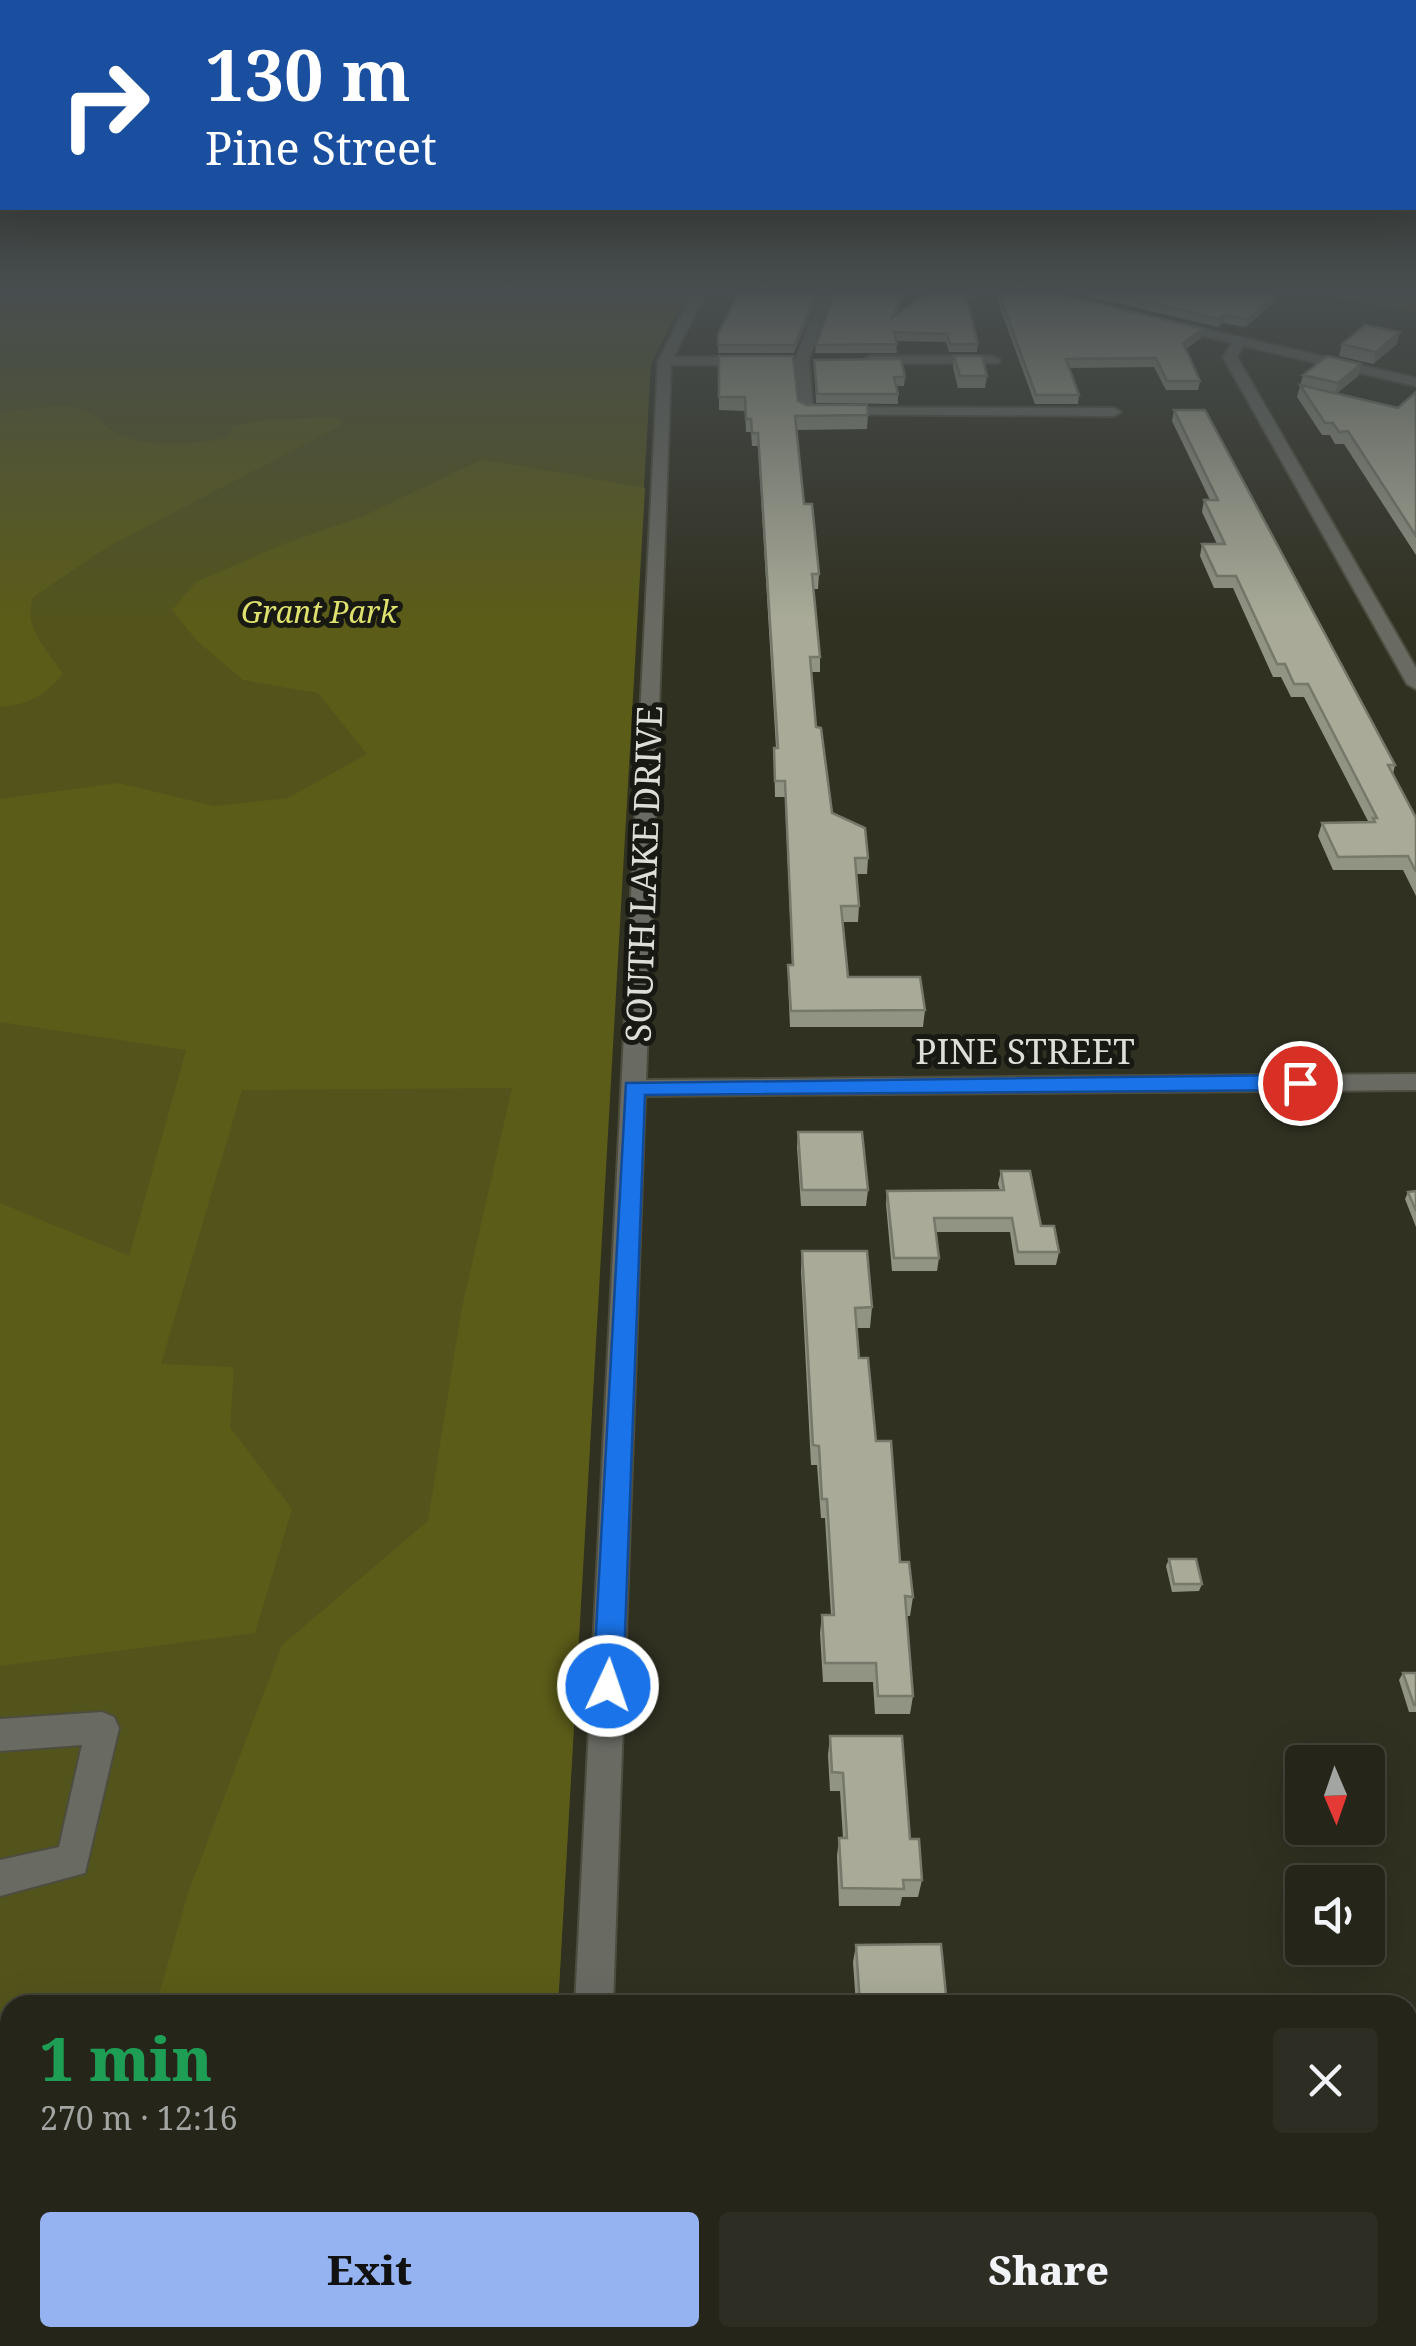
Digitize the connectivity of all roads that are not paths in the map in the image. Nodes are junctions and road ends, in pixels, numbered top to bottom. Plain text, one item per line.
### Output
1 (663, 400) edge
2 (805, 400) edge
3 (1255, 400) edge
4 (1114, 412) dead end
5 (1416, 684) edge
6 (1416, 1082) edge
7 (634, 1088) junction
8 (0, 1735) edge
9 (0, 1878) edge
10 (594, 1995) edge

1 - 7 street, SOUTH LAKE DRIVE
2 - 4 street
3 - 5 street
6 - 7 street, PINE STREET
7 - 10 street, SOUTH LAKE DRIVE
8 - 9 street

